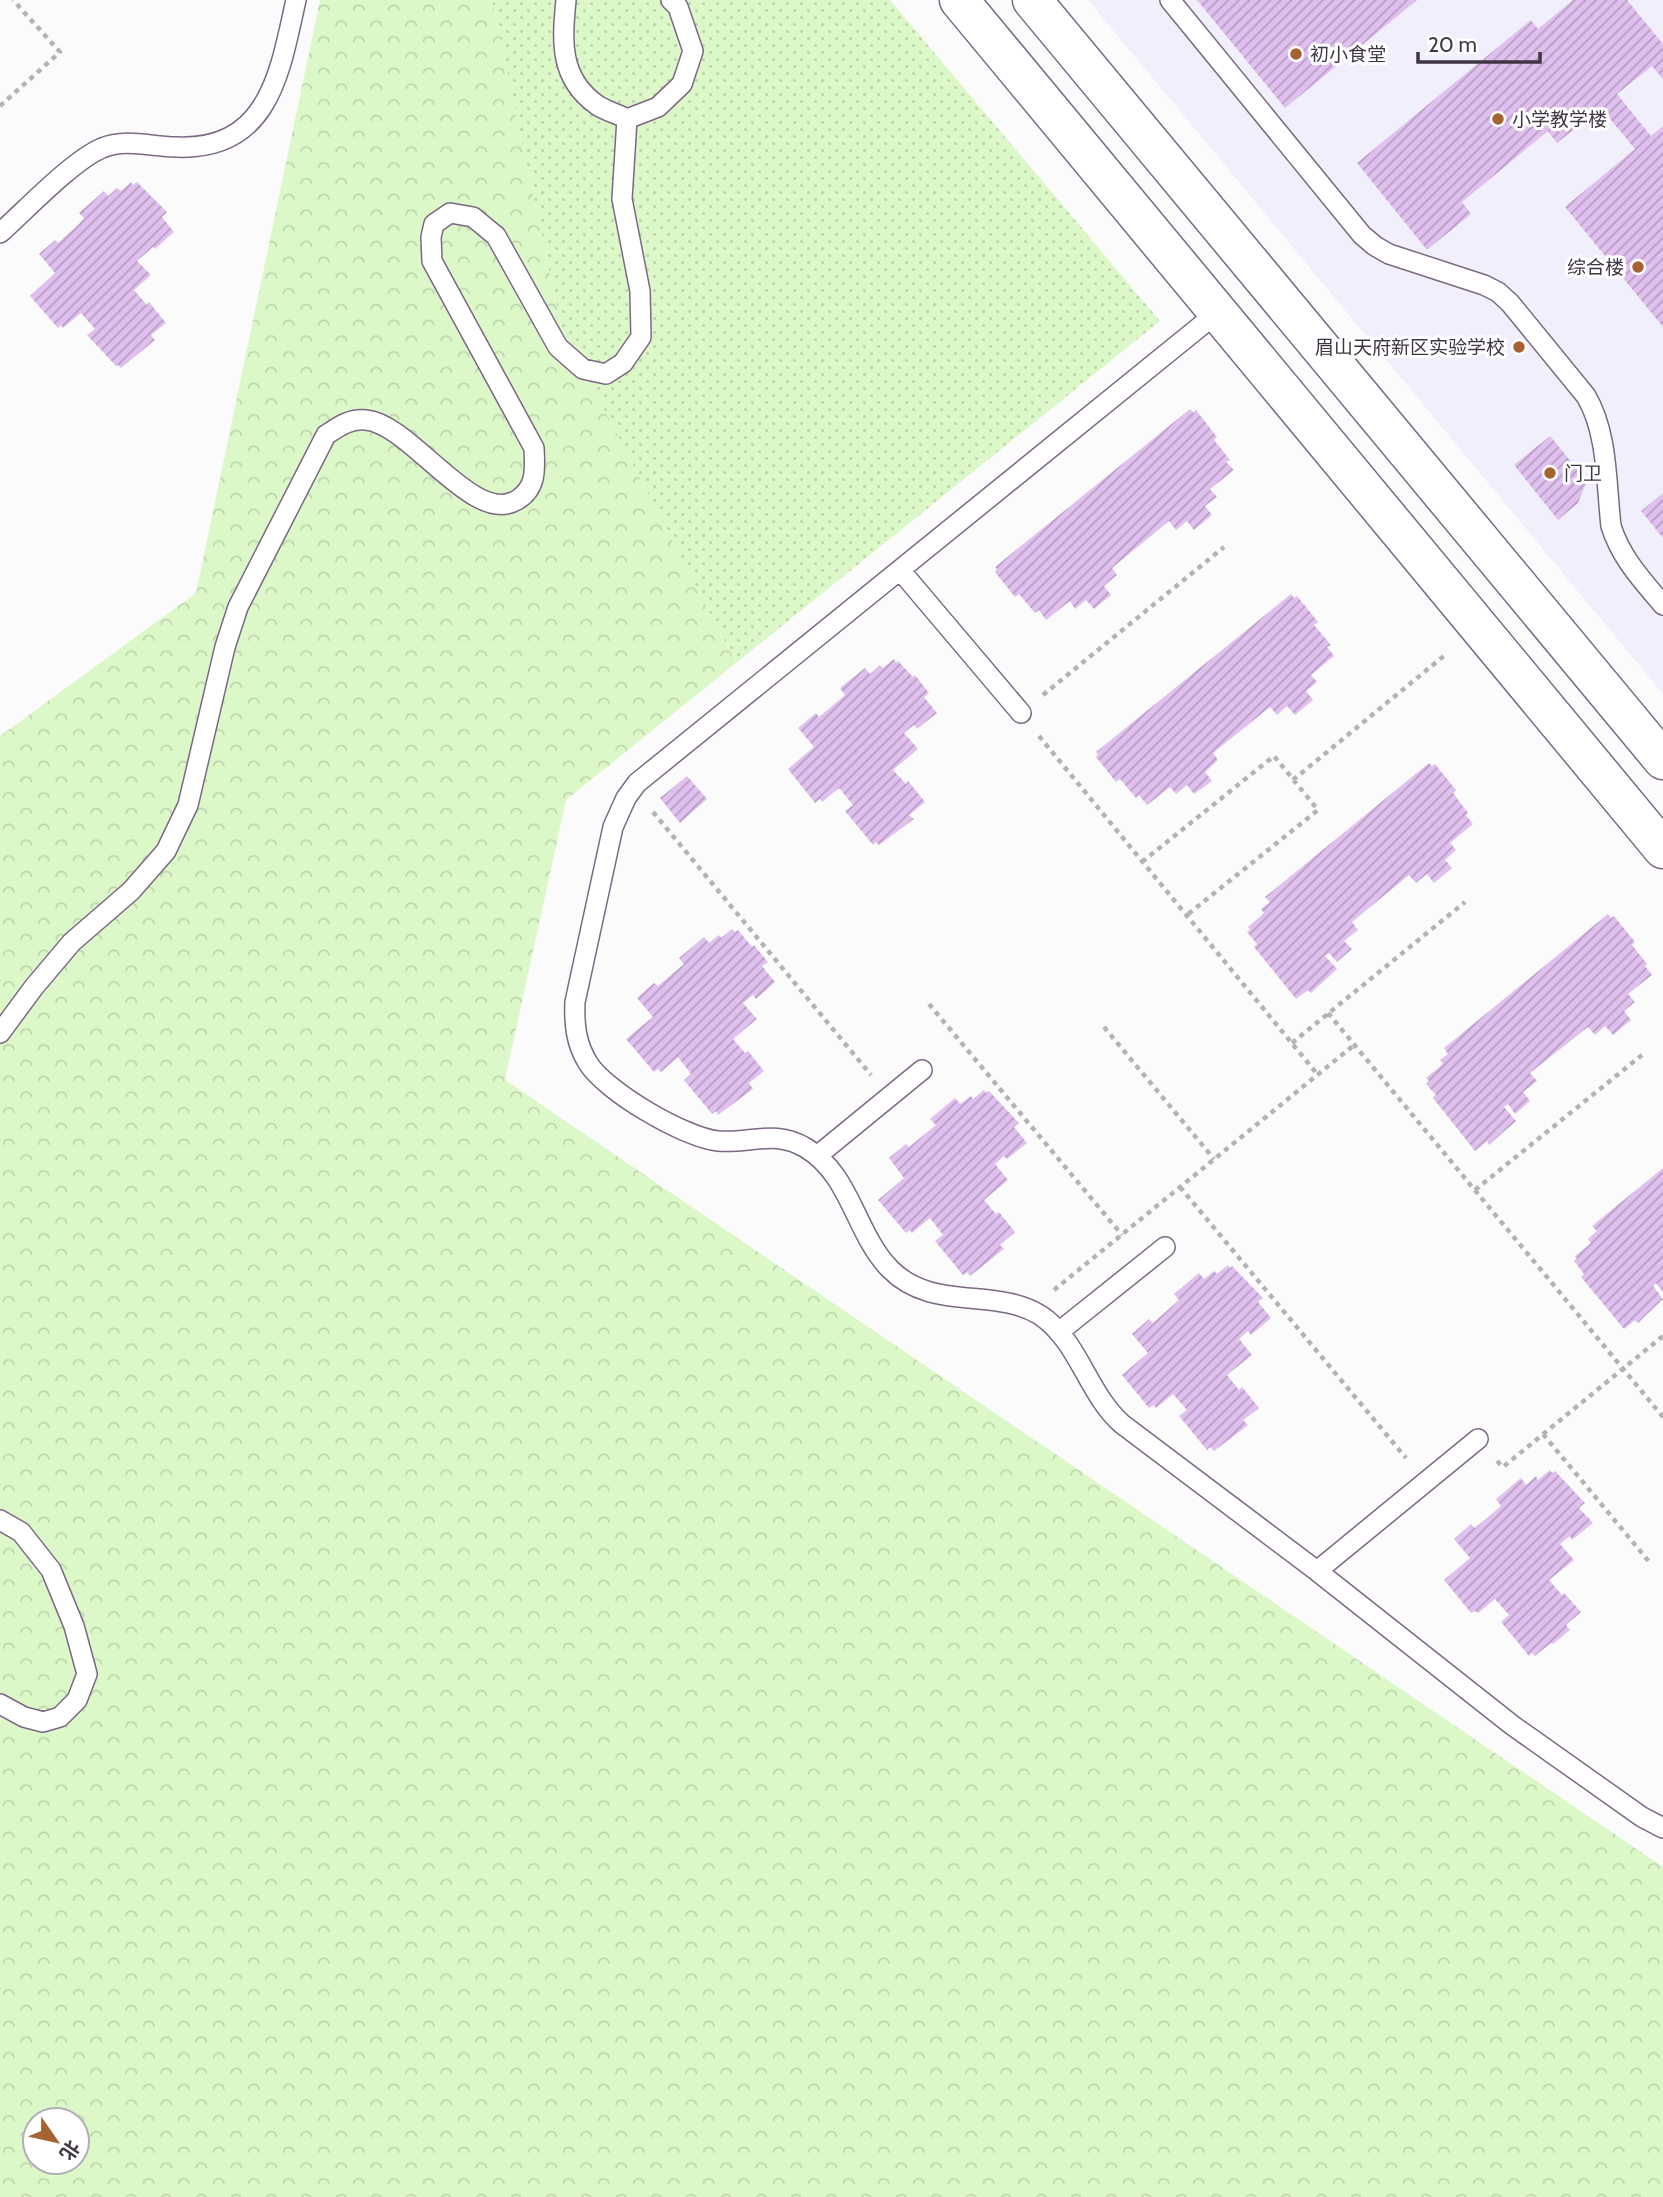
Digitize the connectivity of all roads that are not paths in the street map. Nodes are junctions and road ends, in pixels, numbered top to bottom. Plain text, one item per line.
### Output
1 (296, 0) edge
2 (566, 0) edge
3 (671, 0) edge
4 (959, 0) edge
5 (1032, 0) edge
6 (1170, 0) edge
7 (627, 119) junction
8 (0, 233) edge
9 (1218, 313) junction
10 (900, 570) junction
11 (1663, 605) edge
12 (1021, 713) road end
13 (1663, 760) edge
14 (1663, 849) edge
15 (0, 1033) edge
16 (922, 1070) dead end
17 (817, 1156) junction
18 (1165, 1247) dead end
19 (1060, 1331) junction
20 (1478, 1439) road end
21 (0, 1520) edge
22 (1317, 1572) junction
23 (0, 1704) edge
24 (1663, 1828) edge

1 - 8 lane
2 - 7 lane
3 - 7 lane
4 - 9 street
5 - 13 street
6 - 11 lane
7 - 15 lane
9 - 10 lane
9 - 14 street
10 - 12 lane
10 - 17 lane
16 - 17 lane
17 - 19 lane
18 - 19 lane
19 - 22 lane
20 - 22 lane
21 - 23 lane
22 - 24 lane

